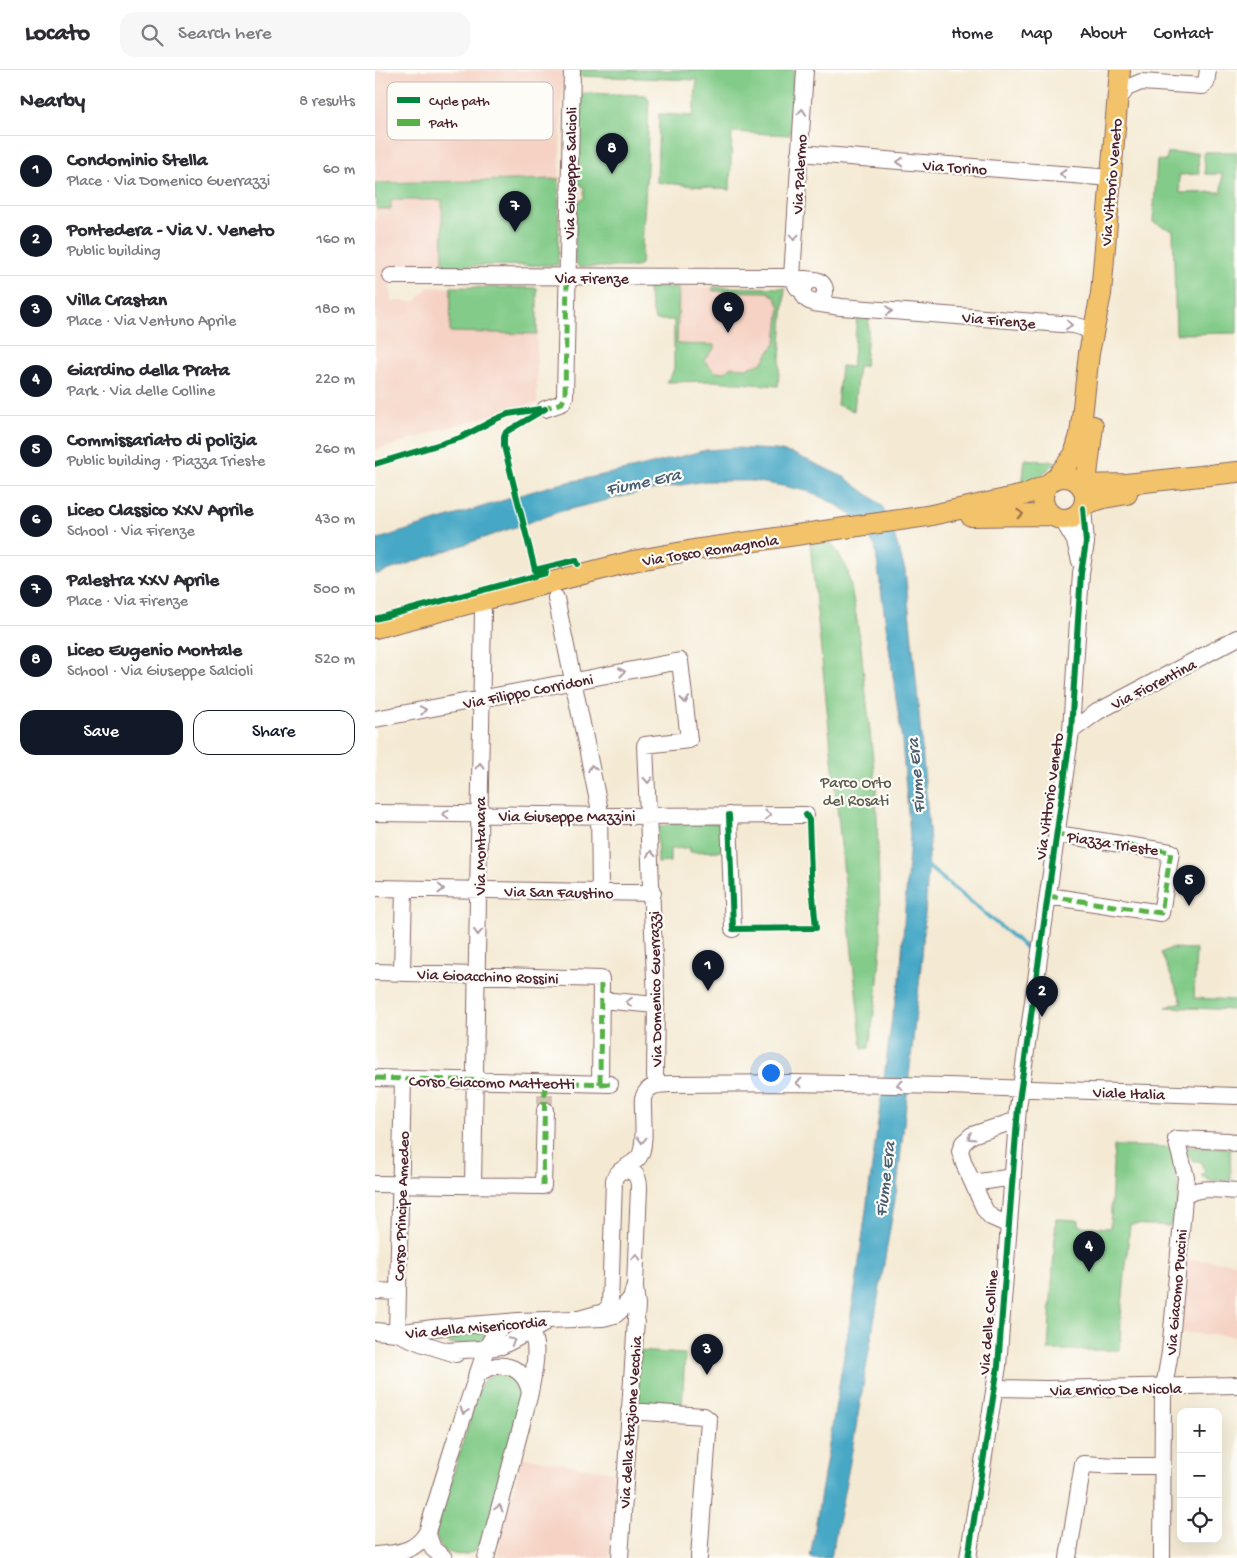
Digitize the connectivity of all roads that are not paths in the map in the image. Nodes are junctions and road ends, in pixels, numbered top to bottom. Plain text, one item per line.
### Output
1 (572, 70) edge
2 (805, 70) edge
3 (1119, 70) edge
4 (1208, 70) edge
5 (1117, 101) junction
6 (799, 153) junction
7 (1111, 178) junction
8 (391, 276) dead end
9 (567, 277) junction
10 (792, 277) junction
11 (1101, 294) junction
12 (808, 297) junction
13 (1092, 335) junction
14 (545, 409) dead end
15 (1237, 472) edge
16 (1052, 481) junction
17 (1237, 483) edge
18 (1083, 495) junction
19 (927, 516) junction
20 (1056, 517) junction
21 (1081, 573) junction
22 (556, 598) dead end
23 (483, 611) dead end
24 (375, 628) edge
25 (1237, 638) edge
26 (680, 660) joint
27 (574, 681) junction
28 (482, 698) junction
29 (375, 719) edge
30 (1071, 730) junction
31 (375, 813) edge
32 (479, 815) junction
33 (729, 815) junction
34 (806, 815) dead end
35 (600, 816) junction
36 (649, 816) junction
37 (1057, 834) junction
38 (375, 888) edge
39 (404, 889) junction
40 (479, 890) junction
41 (600, 892) junction
42 (653, 893) junction
43 (1048, 896) junction
44 (733, 929) dead end
45 (375, 972) edge
46 (402, 972) junction
47 (477, 974) junction
48 (601, 1000) junction
49 (656, 1005) junction
50 (375, 1078) edge
51 (403, 1079) junction
52 (475, 1081) junction
53 (658, 1085) junction
54 (1022, 1088) junction
55 (1237, 1096) edge
56 (545, 1110) tunnel mouth
57 (1017, 1120) junction
58 (1237, 1144) edge
59 (620, 1171) junction
60 (1185, 1172) junction
61 (1013, 1177) junction
62 (973, 1183) junction
63 (375, 1184) edge
64 (401, 1184) junction
65 (473, 1185) junction
66 (1210, 1189) junction
67 (1237, 1191) edge
68 (1184, 1197) junction
69 (1009, 1225) junction
70 (635, 1285) junction
71 (375, 1292) edge
72 (398, 1292) junction
73 (556, 1319) junction
74 (579, 1319) junction
75 (519, 1324) junction
76 (375, 1331) edge
77 (397, 1333) junction
78 (481, 1363) junction
79 (534, 1372) junction
80 (1237, 1385) edge
81 (1164, 1387) junction
82 (995, 1388) junction
83 (530, 1392) junction
84 (629, 1411) junction
85 (1163, 1466) junction
86 (427, 1532) junction
87 (484, 1554) edge
88 (375, 1555) edge
89 (624, 1557) edge
90 (444, 1558) edge
91 (699, 1558) edge
92 (968, 1558) edge
93 (1068, 1558) edge
94 (1162, 1558) edge

1 - 9 street, Via Giuseppe Salcioli
6 -> 2 street, Via Palermo
3 - 5 main road, Via Vittorio Veneto
4 - 5 street
5 - 7 main road, Via Vittorio Veneto
7 -> 6 street, Via Torino
6 -> 10 street, Via Palermo
7 - 11 main road, Via Vittorio Veneto
8 - 9 street, Via Firenze
9 - 10 street, Via Firenze
9 - 14 street, Via Giuseppe Salcioli
10 - 12 street
10 - 12 street, Via Firenze
11 - 13 main road, Via Vittorio Veneto
11 - 18 main road, Via Vittorio Veneto
12 -> 13 street, Via Firenze
13 - 16 main road, Via Vittorio Veneto
15 - 18 main road
16 - 18 main road
16 - 19 main road, Via Tosco Romagnola
16 - 20 main road
17 - 18 main road
18 - 20 main road
18 - 21 street, Via Vittorio Veneto
19 -> 20 main road
19 - 24 main road, Via Tosco Romagnola
20 - 21 street, Via Vittorio Veneto
21 - 30 street, Via Vittorio Veneto
22 - 27 street
23 - 28 street, Via Montanara
25 - 30 street, Via Fiorentina
27 -> 26 street, Via Filippo Corridoni
26 -> 36 street, Via Domenico Guerrazzi
27 - 28 street, Via Filippo Corridoni
35 -> 27 street
29 -> 28 street, Via Filippo Corridoni
32 -> 28 street, Via Montanara
30 - 37 street, Via Vittorio Veneto
32 -> 31 street, Via Giuseppe Mazzini
32 - 35 street, Via Giuseppe Mazzini
32 - 40 street, Via Montanara
33 -> 34 street, Via Giuseppe Mazzini
33 - 36 street, Via Giuseppe Mazzini
33 - 44 street
35 - 36 street, Via Giuseppe Mazzini
35 - 41 street
42 -> 36 street, Via Domenico Guerrazzi
37 - 43 street, Via Vittorio Veneto
37 - 43 street, Piazza Trieste
38 - 39 street, Via San Faustino
39 -> 40 street, Via San Faustino
39 - 46 street
40 - 41 street, Via San Faustino
40 -> 47 street, Via Montanara
41 - 42 street, Via San Faustino
42 - 49 street, Via Domenico Guerrazzi
43 - 54 street, Via Vittorio Veneto
45 - 46 street, Via Gioacchino Rossini
46 - 47 street, Via Gioacchino Rossini
47 - 48 street, Via Gioacchino Rossini
47 - 52 street, Via Montanara
49 -> 48 street
48 - 52 street, Corso Giacomo Matteotti
49 - 53 street, Via Domenico Guerrazzi
50 - 51 street, Corso Giacomo Matteotti
51 - 52 street, Corso Giacomo Matteotti
51 - 64 street, Corso Principe Amedeo
52 - 65 street, Via Montanara
54 -> 53 street
53 -> 59 street
54 - 55 street, Viale Italia
54 - 57 street, Via delle Colline
56 - 65 street
57 - 61 street, Via delle Colline
57 -> 62 street
58 - 60 street, Via Giacomo Puccini
70 -> 59 street, Via della Stazione Vecchia
59 - 74 street
60 - 66 street
60 - 68 street, Via Giacomo Puccini
61 - 62 street
61 - 69 street, Via delle Colline
62 - 69 street
63 - 64 street
64 - 65 street
64 - 72 street, Corso Principe Amedeo
66 - 67 street
66 - 68 street
68 - 81 street, Via Giacomo Puccini
69 - 82 street, Via delle Colline
70 - 74 street
70 - 84 street, Via della Stazione Vecchia
71 - 72 street
72 - 77 street, Corso Principe Amedeo
73 - 74 street, Via della Misericordia
73 - 75 street, Via della Misericordia
73 - 79 street
75 - 77 street, Via della Misericordia
78 -> 75 street, Via della Misericordia
75 - 78 street
75 - 79 street
76 - 77 street, Via della Misericordia
77 - 78 street, Via della Misericordia
78 - 83 street
78 -> 86 street
79 - 83 street
80 - 81 street, Via Enrico De Nicola
81 - 82 street, Via Enrico De Nicola
81 - 85 street, Via Giacomo Puccini
82 - 92 street, Via delle Colline
87 -> 83 street
84 - 89 street, Via della Stazione Vecchia
84 - 91 street
85 - 93 street
85 - 94 street, Via Giacomo Puccini
86 - 88 street
86 - 90 street

